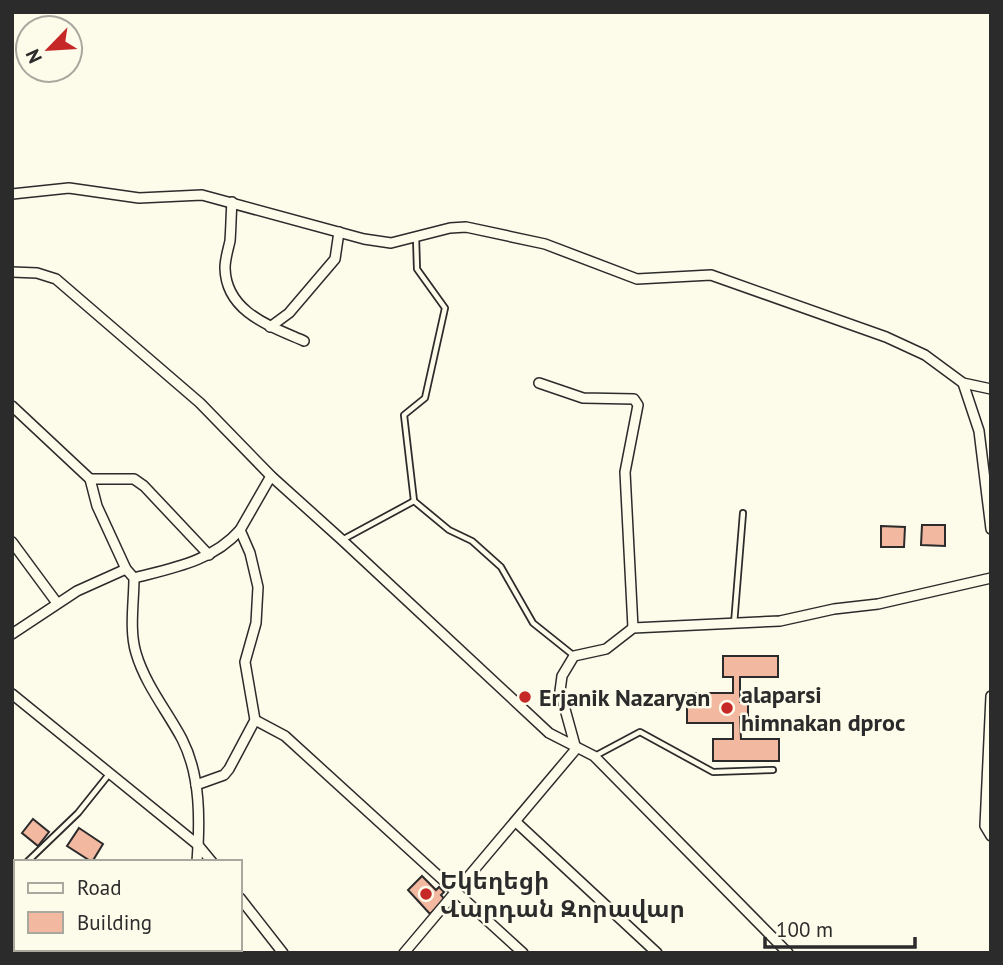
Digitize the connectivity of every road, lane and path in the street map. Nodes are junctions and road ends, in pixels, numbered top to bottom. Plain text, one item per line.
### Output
1 (12, 194) edge
2 (232, 202) junction
3 (338, 232) junction
4 (416, 237) junction
5 (12, 272) edge
6 (270, 327) junction
7 (304, 341) dead end
8 (539, 383) dead end
9 (963, 383) junction
10 (991, 389) edge
11 (12, 406) edge
12 (271, 476) junction
13 (90, 479) junction
14 (414, 501) junction
15 (743, 513) dead end
16 (991, 529) edge
17 (240, 530) junction
18 (342, 540) junction
19 (12, 542) edge
20 (209, 555) junction
21 (126, 569) junction
22 (134, 578) junction
23 (991, 578) edge
24 (57, 603) junction
25 (734, 625) junction
26 (633, 628) junction
27 (12, 634) edge
28 (574, 656) junction
29 (12, 694) edge
30 (991, 699) edge
31 (255, 720) junction
32 (576, 749) junction
33 (594, 757) junction
34 (774, 771) dead end
35 (111, 772) junction
36 (196, 785) junction
37 (516, 822) junction
38 (991, 836) edge
39 (198, 845) junction
40 (29, 860) edge
41 (197, 860) edge
42 (210, 860) edge
43 (456, 893) junction
44 (242, 901) edge
45 (785, 952) edge
46 (283, 953) edge
47 (404, 953) edge
48 (523, 953) edge
49 (657, 953) edge

1 - 2 street
2 - 3 street
2 - 6 street
3 - 4 street
3 - 6 street
4 - 9 street
4 - 14 lane
5 - 12 street
6 - 7 street
8 - 26 street
9 - 10 street
9 - 16 street
11 - 13 street
12 - 17 street
12 - 18 street
13 - 20 street
13 - 21 street
14 - 18 lane
14 - 28 lane
15 - 25 lane
17 - 20 street
17 - 31 street
18 - 32 street
19 - 24 street
20 - 22 street
21 - 22 street
21 - 24 street
22 - 36 street
23 - 25 street
24 - 27 street
25 - 26 street
26 - 28 street
28 - 32 street
29 - 35 street
30 - 38 street
31 - 36 street
31 - 43 street
32 - 33 street
32 - 37 street
33 - 34 lane
33 - 45 street
35 - 39 street
35 - 40 lane
36 - 39 street
37 - 43 street
37 - 49 street
39 - 41 street
39 - 42 street
43 - 47 street
43 - 48 street
44 - 46 street

